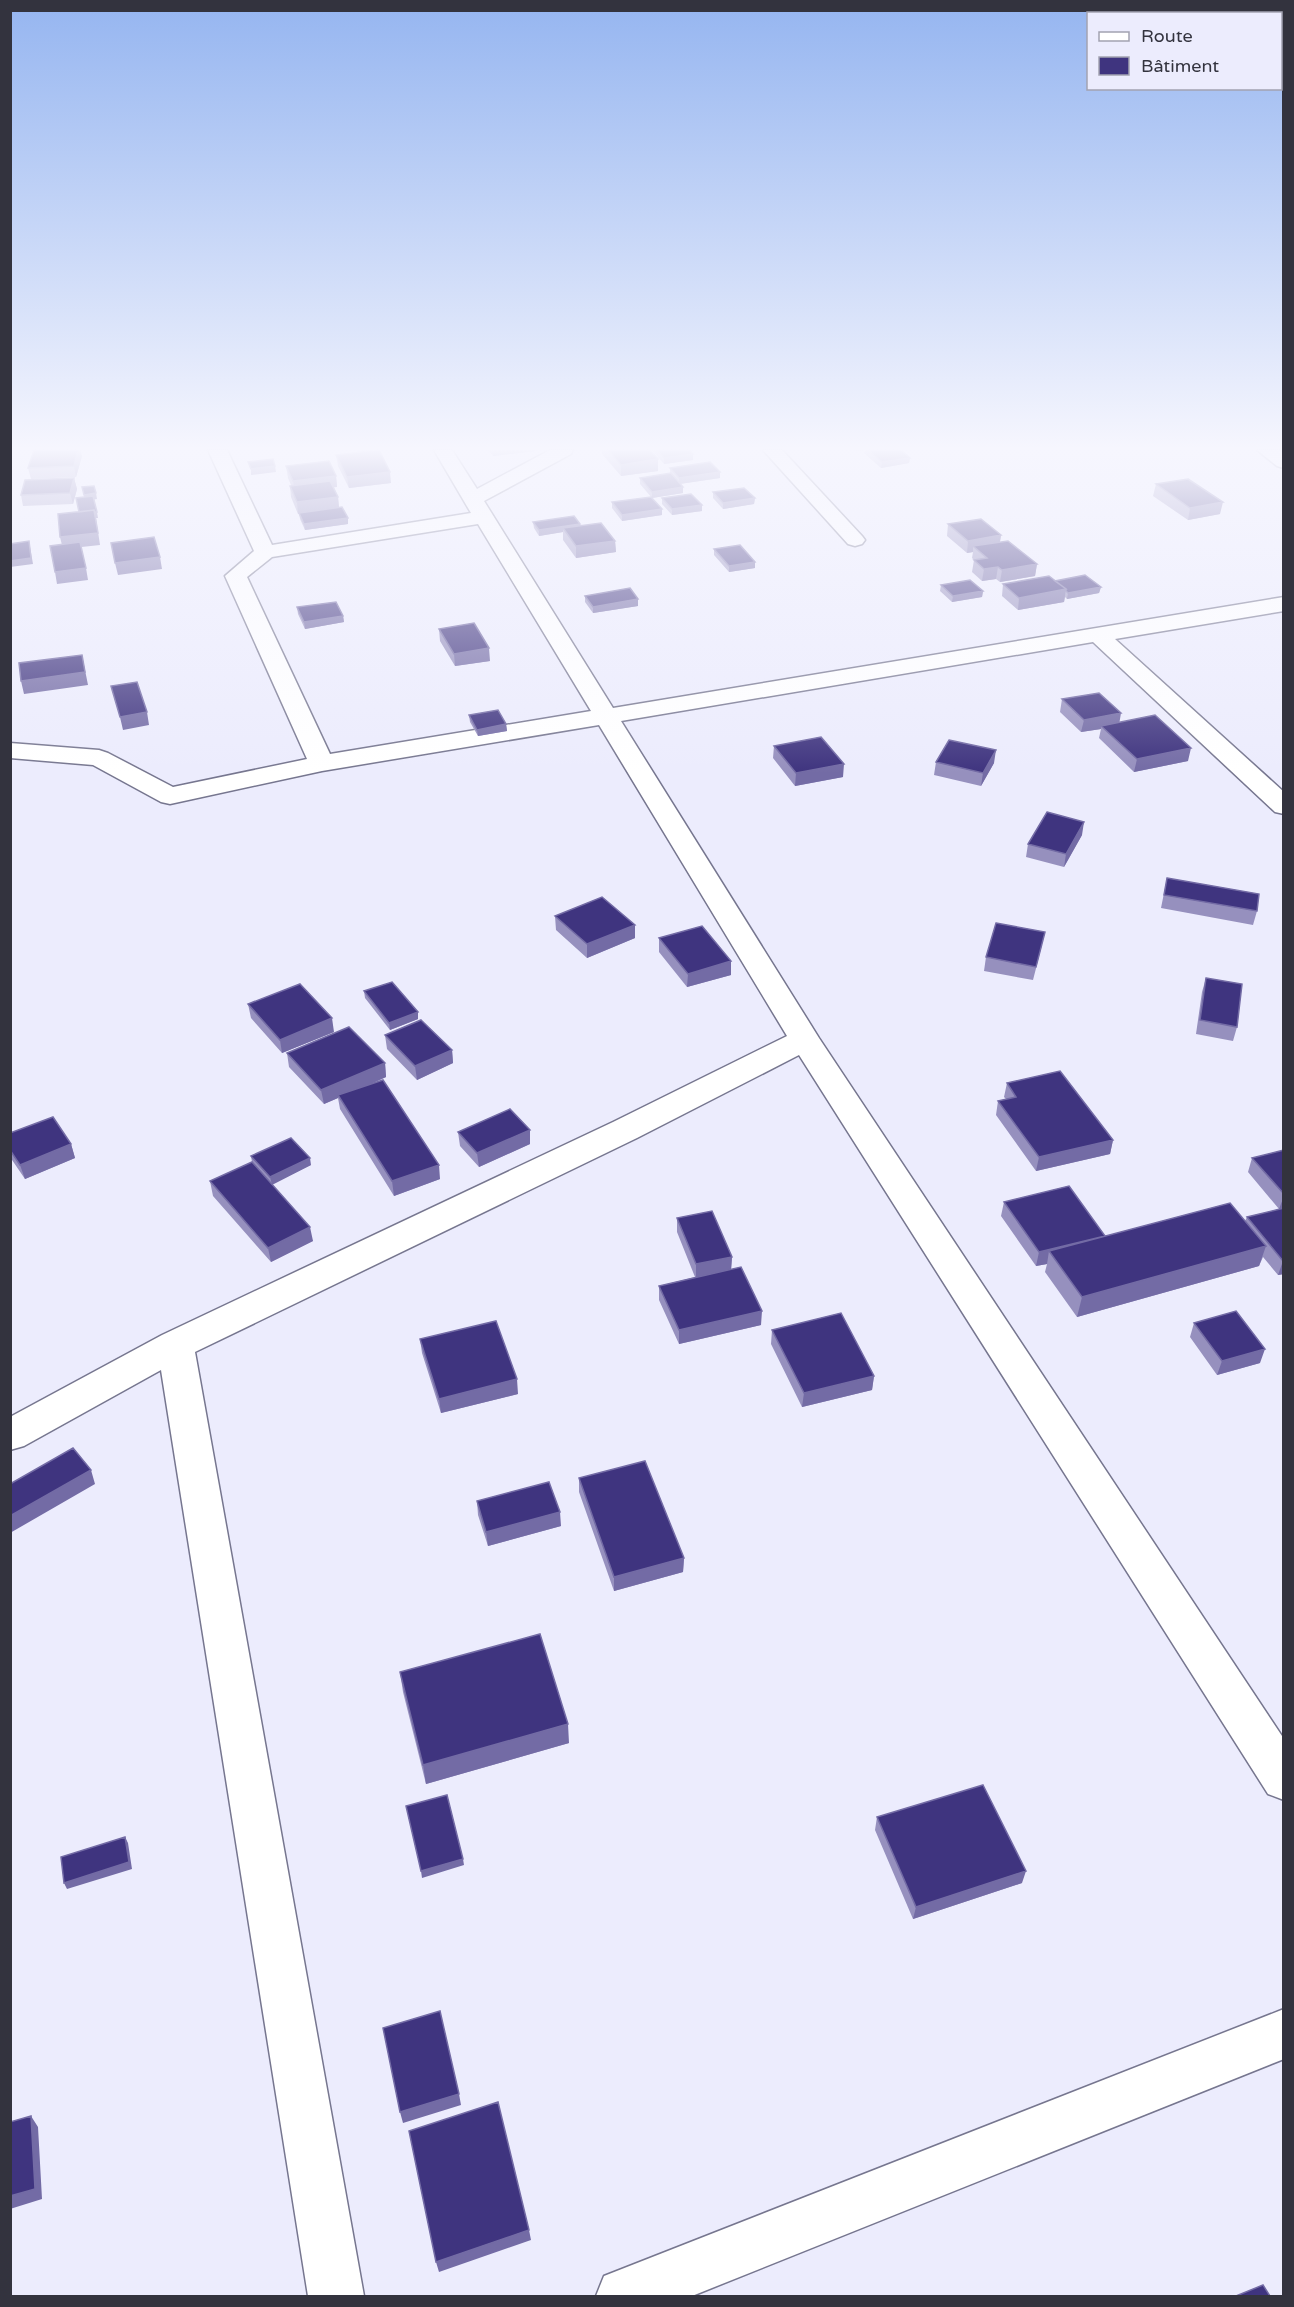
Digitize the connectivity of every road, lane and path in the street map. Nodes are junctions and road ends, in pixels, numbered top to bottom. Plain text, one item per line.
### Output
1 (258, 558) edge
2 (510, 558) edge
3 (1284, 604) edge
4 (1097, 634) junction
5 (608, 717) junction
6 (10, 750) edge
7 (322, 763) junction
8 (1284, 806) edge
9 (805, 1040) junction
10 (175, 1345) junction
11 (10, 1435) edge
12 (1284, 1779) edge
13 (1284, 2034) edge
14 (336, 2296) edge
15 (624, 2296) edge

1 - 7 street
2 - 5 street
3 - 4 street
4 - 5 street
4 - 8 street
5 - 7 street
5 - 9 street
6 - 7 street
9 - 10 street
9 - 12 street
10 - 11 street
10 - 14 street
13 - 15 street

